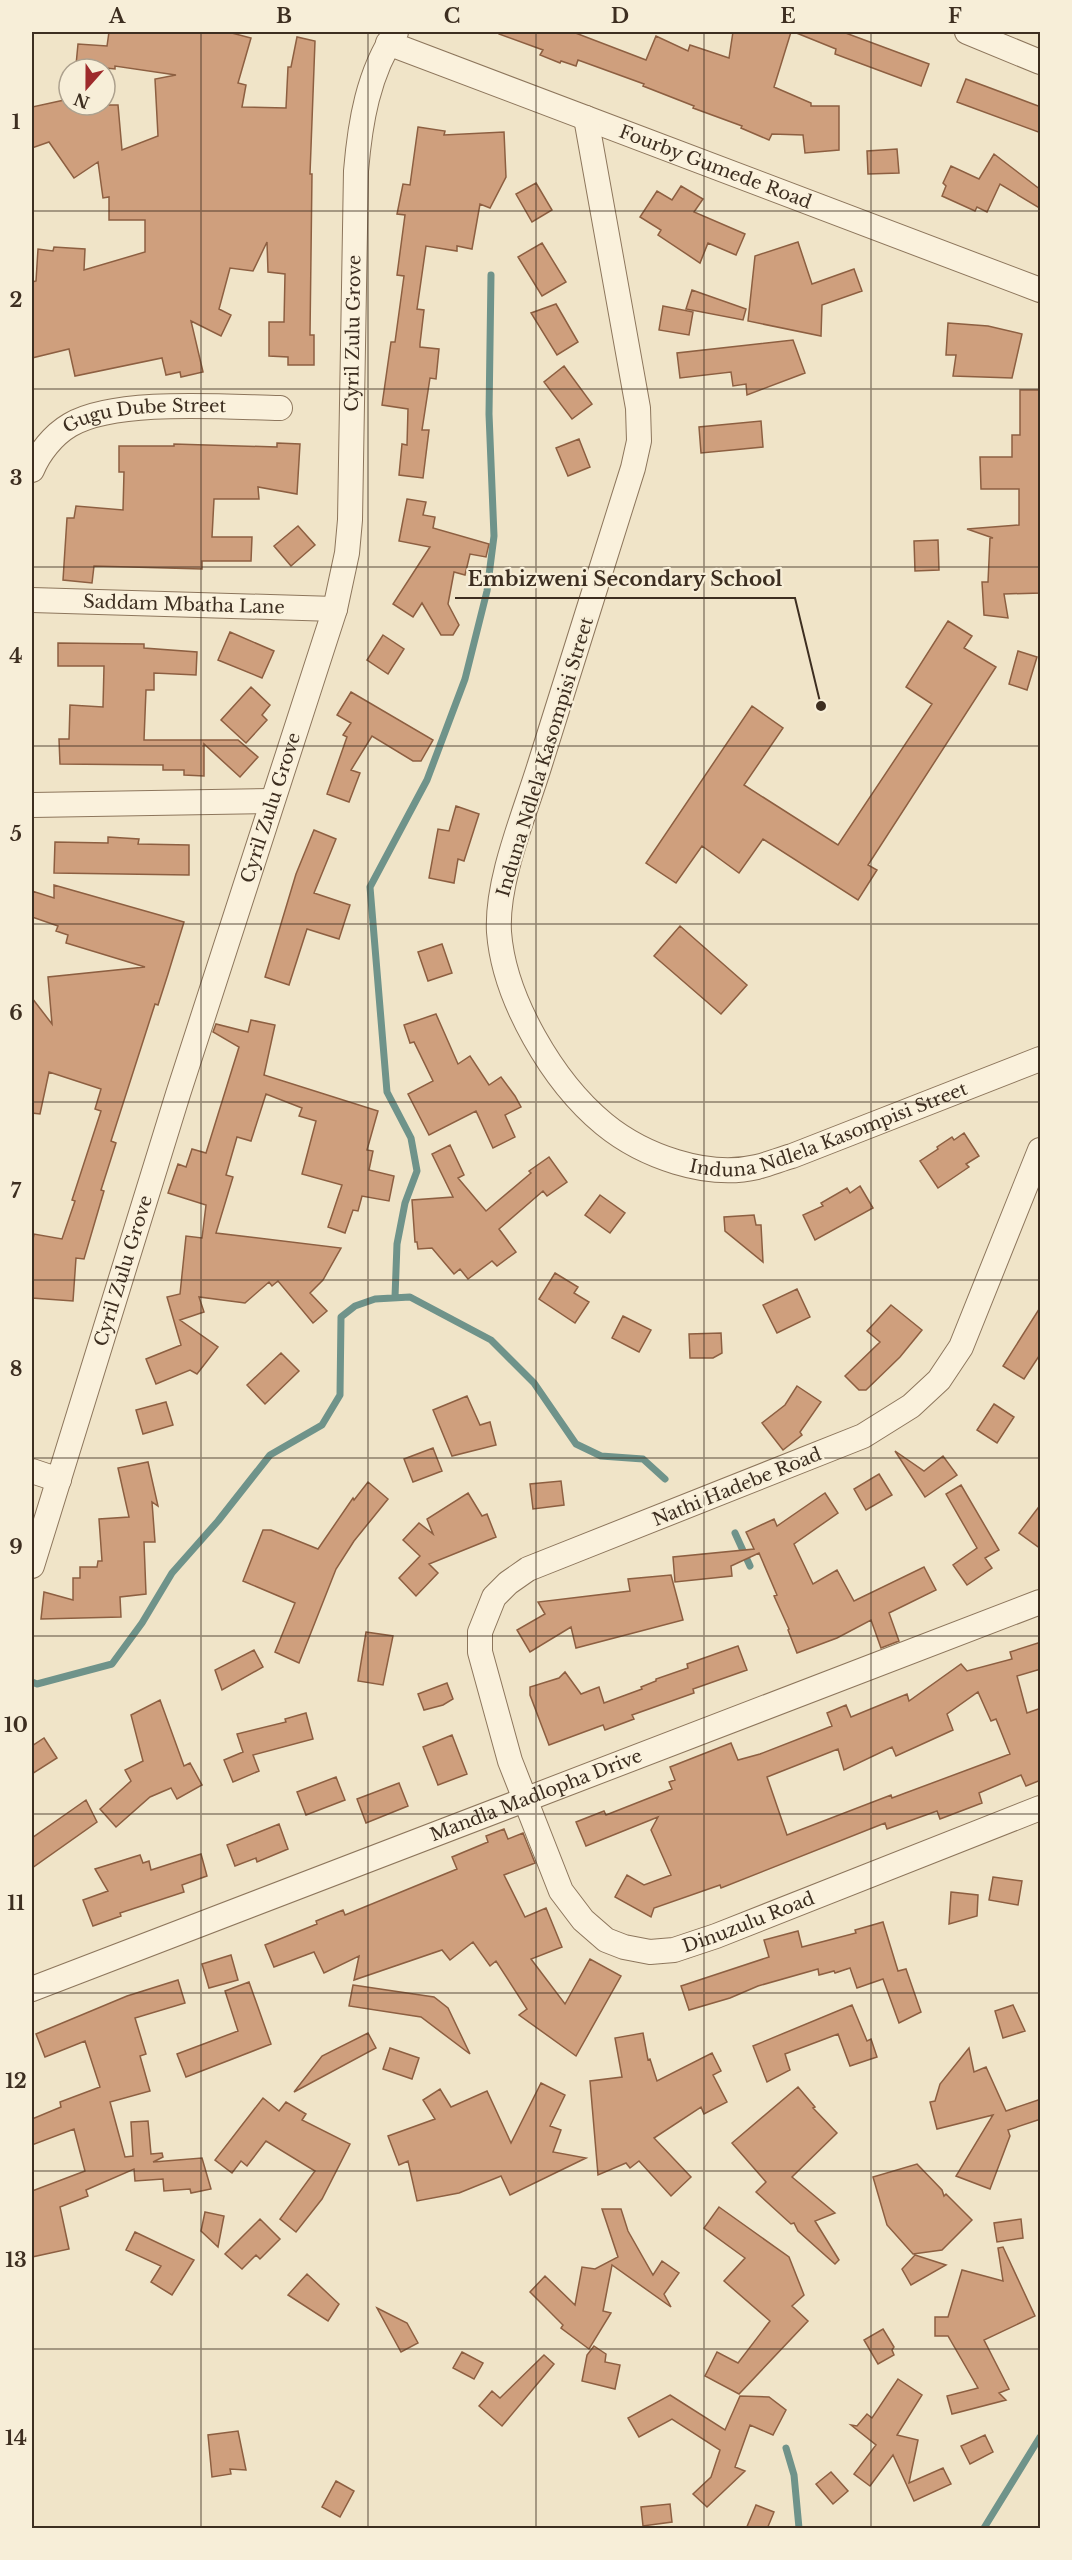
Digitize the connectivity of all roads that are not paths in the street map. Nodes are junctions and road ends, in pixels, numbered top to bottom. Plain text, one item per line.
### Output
1 (967, 32) edge
2 (392, 37) edge
3 (1041, 62) edge
4 (586, 118) junction
5 (1041, 290) edge
6 (280, 408) dead end
7 (32, 470) edge
8 (32, 600) edge
9 (334, 609) junction
10 (272, 801) junction
11 (32, 805) edge
12 (1041, 1059) edge
13 (1041, 1150) edge
14 (32, 1471) edge
15 (59, 1480) junction
16 (32, 1566) edge
17 (1041, 1602) edge
18 (526, 1801) junction
19 (1041, 1808) edge
20 (32, 1989) edge

1 - 3 street
2 - 4 street, Fourby Gumede Road
2 - 9 street, Cyril Zulu Grove
4 - 5 street, Fourby Gumede Road
4 - 12 street, Induna Ndlela Kasompisi Street
6 - 7 street, Gugu Dube Street
8 - 9 street, Saddam Mbatha Lane
9 - 10 street, Cyril Zulu Grove
10 - 11 street
10 - 15 street, Cyril Zulu Grove
13 - 18 street, Nathi Hadebe Road
14 - 15 street
15 - 16 street, Cyril Zulu Grove
17 - 18 street, Mandla Madlopha Drive
18 - 19 street, Dinuzulu Road
18 - 20 street, Mandla Madlopha Drive

